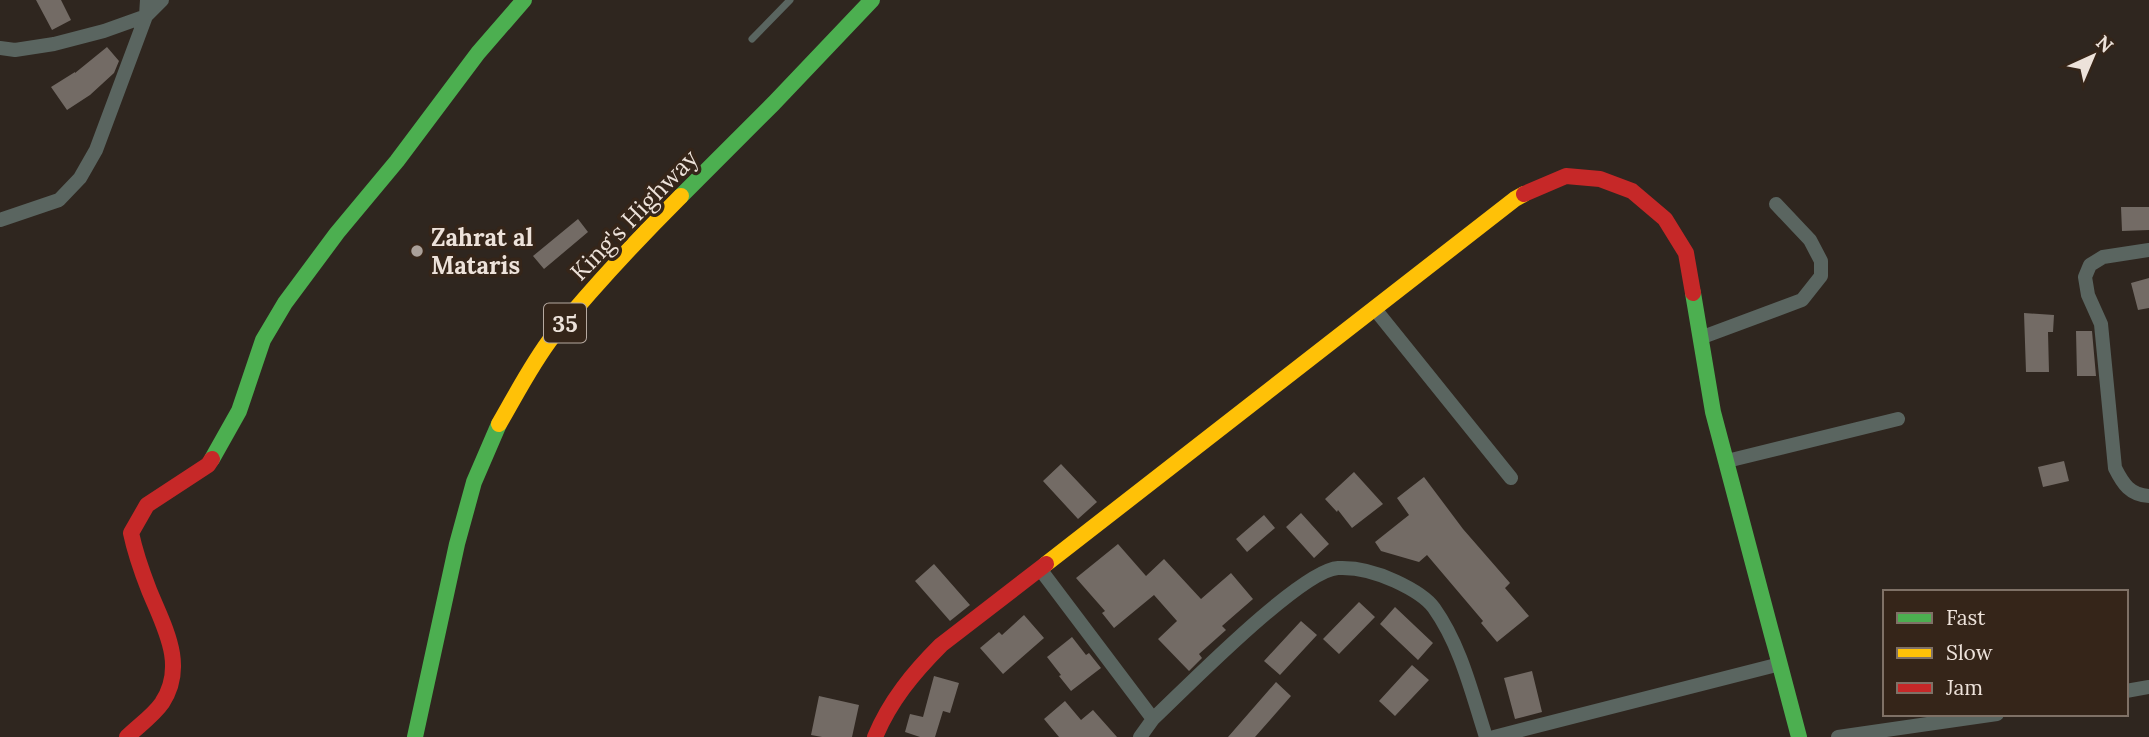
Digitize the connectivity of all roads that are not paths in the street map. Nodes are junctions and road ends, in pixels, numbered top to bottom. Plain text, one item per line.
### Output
1 (147, 0) edge
2 (162, 0) edge
3 (524, 0) edge
4 (790, 0) edge
5 (872, 0) edge
6 (146, 16) junction
7 (752, 39) dead end
8 (0, 48) edge
9 (1776, 204) dead end
10 (0, 220) edge
11 (2149, 250) edge
12 (1374, 308) junction
13 (1700, 338) junction
14 (1898, 419) dead end
15 (1727, 461) junction
16 (1511, 478) dead end
17 (2149, 496) edge
18 (1040, 569) junction
19 (1780, 664) junction
20 (2149, 687) edge
21 (2128, 691) edge
22 (1983, 716) edge
23 (1153, 719) junction
24 (127, 737) edge
25 (415, 737) edge
26 (875, 737) edge
27 (1139, 737) edge
28 (1486, 737) edge
29 (1494, 737) edge
30 (1799, 737) edge
31 (1838, 737) edge

1 - 6 street
2 - 6 street
3 - 24 street
4 - 7 lane
5 - 25 street, King's Highway / 35
6 - 8 street
6 - 10 street
9 - 13 street
11 - 17 street
12 - 13 street
12 - 16 street
12 - 18 street
13 - 15 street
14 - 15 street
15 - 19 street
18 - 23 street
18 - 26 street
19 - 29 street
19 - 30 street
20 - 21 street
22 - 31 street
23 - 27 street
23 - 28 street

